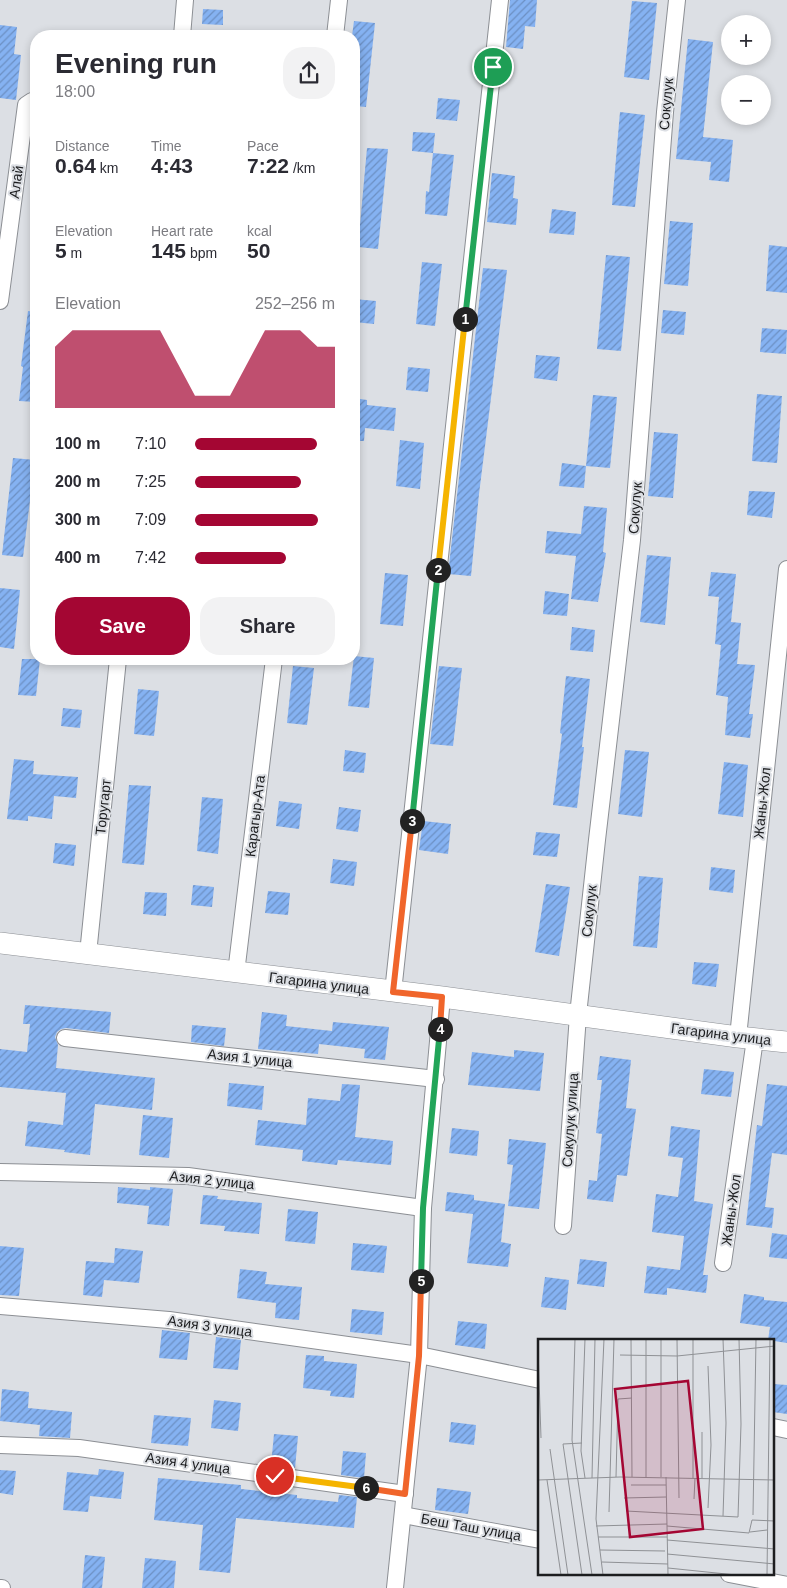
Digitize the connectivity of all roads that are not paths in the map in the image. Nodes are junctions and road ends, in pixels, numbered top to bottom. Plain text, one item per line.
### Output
1 (186, 0) edge
2 (339, 0) edge
3 (500, 0) edge
4 (677, 0) edge
5 (183, 30) edge
6 (336, 30) edge
7 (30, 102) edge
8 (0, 301) edge
9 (787, 569) edge
10 (117, 665) edge
11 (273, 665) edge
12 (0, 943) edge
13 (88, 954) junction
14 (236, 973) junction
15 (393, 992) junction
16 (442, 997) junction
17 (578, 1015) junction
18 (65, 1038) dead end
19 (746, 1038) junction
20 (787, 1042) edge
21 (436, 1079) junction
22 (0, 1172) edge
23 (423, 1208) junction
24 (564, 1226) dead end
25 (723, 1263) dead end
26 (0, 1306) edge
27 (419, 1356) junction
28 (538, 1380) edge
29 (774, 1427) edge
30 (787, 1430) edge
31 (0, 1445) edge
32 (405, 1494) junction
33 (403, 1515) junction
34 (538, 1540) edge
35 (740, 1576) edge
36 (787, 1585) edge
37 (395, 1588) edge

1 - 5 street
2 - 6 street
3 - 15 street
4 - 17 street, Сокулук
7 - 8 street, Алай
9 - 19 street, Жаны-Жол
10 - 13 street, Торугарт
11 - 14 street, Карагыр-Ата
12 - 13 main road, Гагарина улица
13 - 14 main road, Гагарина улица
14 - 15 main road, Гагарина улица
15 - 16 main road, Гагарина улица
16 - 17 main road, Гагарина улица
16 - 21 street
17 - 19 main road, Гагарина улица
17 - 24 street, Сокулук улица
18 - 21 street, Азия 1 улица
19 - 20 main road, Гагарина улица
19 - 25 street, Жаны-Жол
21 - 23 street
22 - 23 street, Азия 2 улица
23 - 27 street
26 - 27 street, Азия 3 улица
27 - 28 street, Азия 3 улица
27 - 32 street
29 - 30 street
31 - 32 street, Азия 4 улица
32 - 33 street
33 - 34 street, Беш Таш улица
33 - 37 street
35 - 36 street

